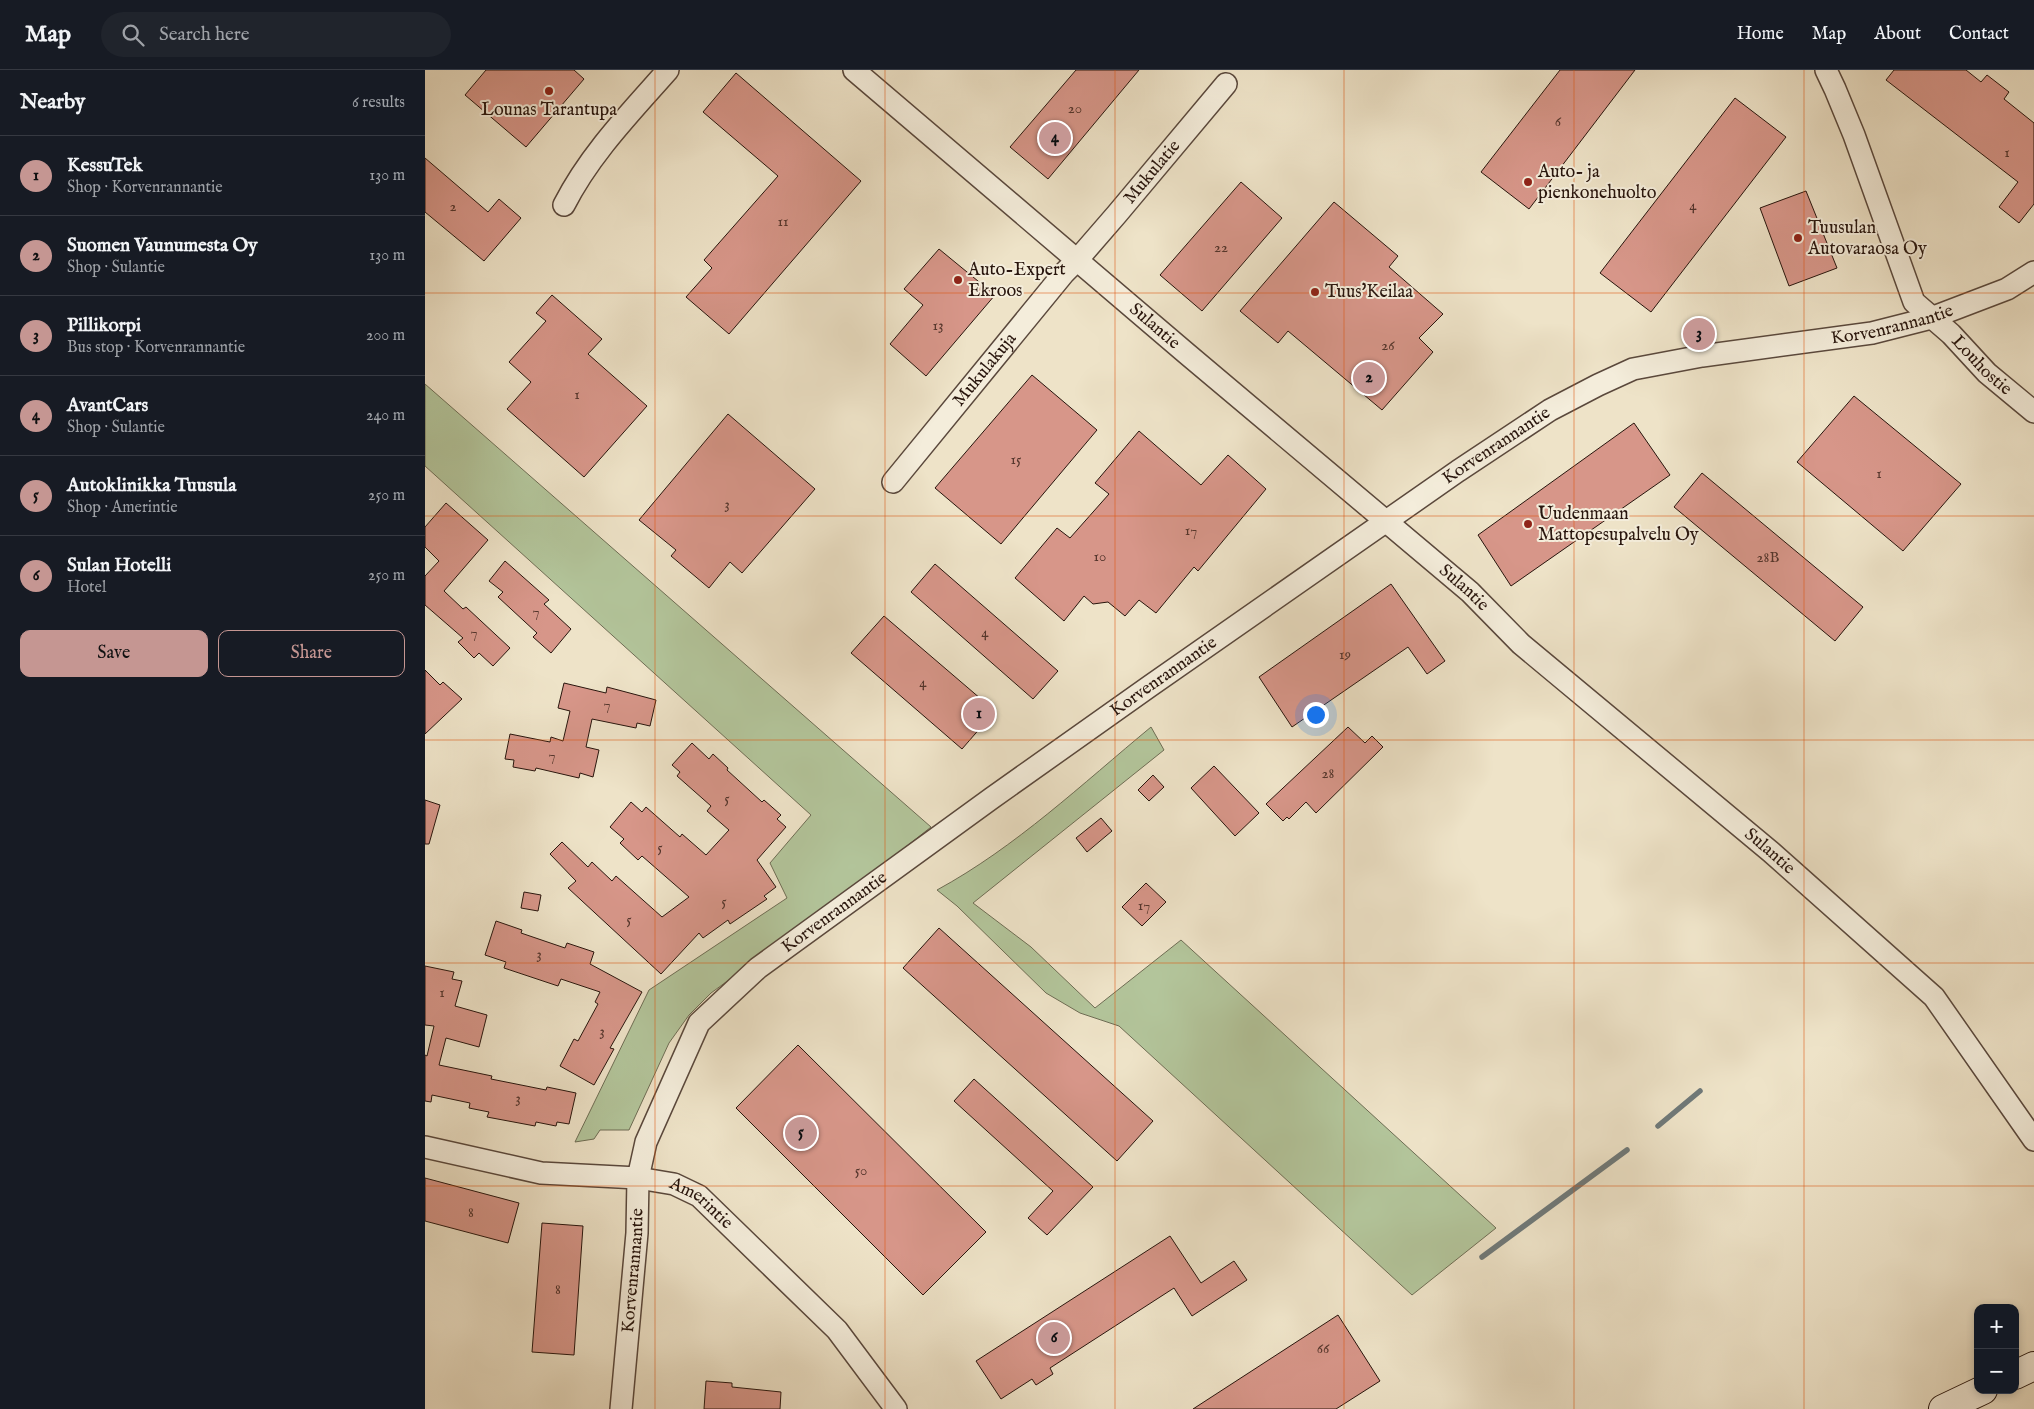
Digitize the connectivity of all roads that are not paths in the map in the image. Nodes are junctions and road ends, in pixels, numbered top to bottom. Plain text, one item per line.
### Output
1 (668, 70) edge
2 (855, 70) edge
3 (1825, 70) edge
4 (1226, 84) dead end
5 (563, 205) dead end
6 (1078, 259) junction
7 (2034, 272) edge
8 (1931, 318) junction
9 (2034, 412) edge
10 (893, 482) dead end
11 (1388, 521) junction
12 (2034, 1140) edge
13 (425, 1147) edge
14 (638, 1178) junction
15 (2034, 1366) edge
16 (2019, 1373) edge
17 (1975, 1394) edge
18 (621, 1409) edge
19 (896, 1409) edge
20 (1943, 1409) edge

1 - 5 street
2 - 6 street, Sulantie
3 - 8 street, Louhostie
4 - 6 street, Mukulatie
6 - 10 street, Mukulakuja
6 - 11 street, Sulantie
7 - 8 street, Korvenrannantie
8 - 9 street, Louhostie
8 - 11 street, Korvenrannantie
11 - 12 street, Sulantie
11 - 14 street, Korvenrannantie
13 - 14 street, Amerintie
14 - 18 street, Korvenrannantie
14 - 19 street, Amerintie
15 - 16 street
17 - 20 street

